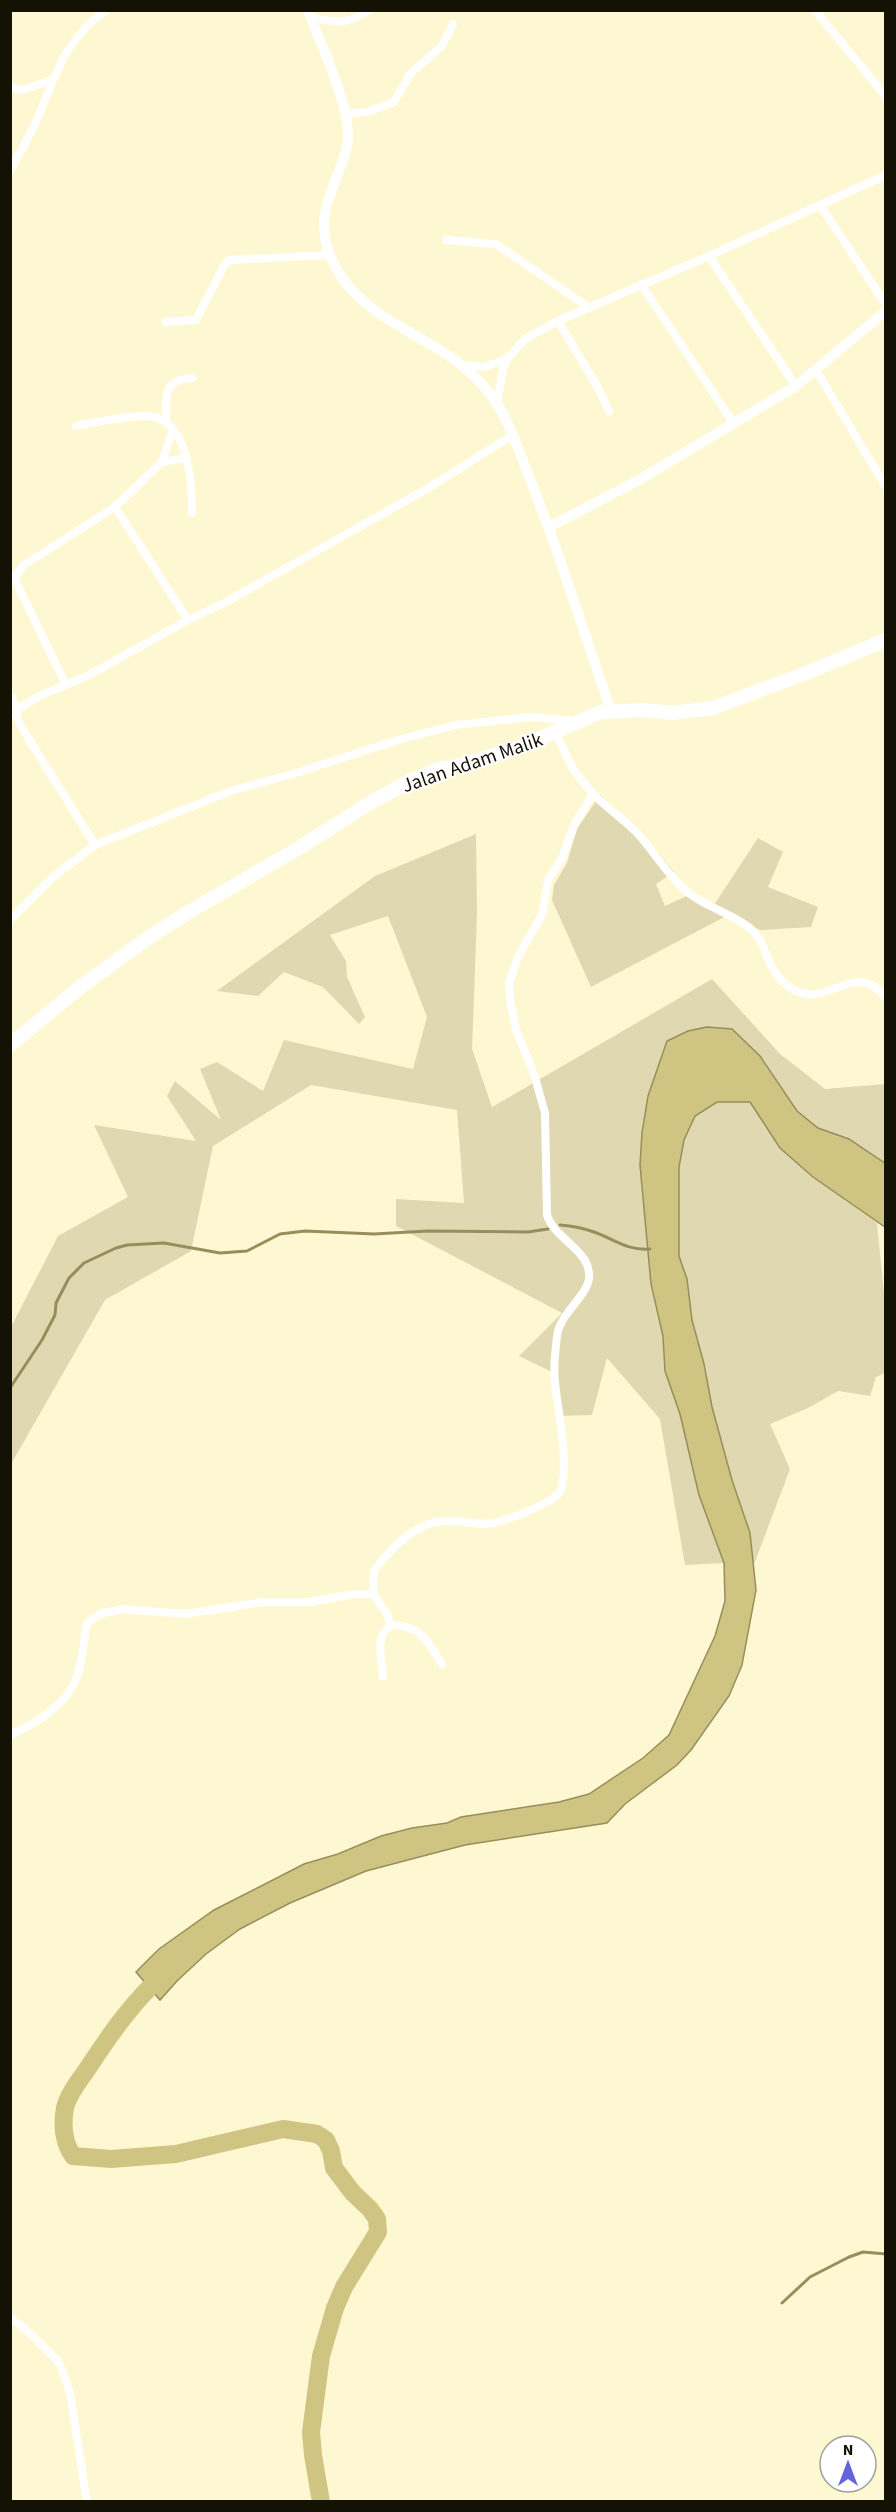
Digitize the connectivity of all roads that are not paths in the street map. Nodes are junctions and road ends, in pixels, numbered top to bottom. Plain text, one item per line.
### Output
1 (107, 10) edge
2 (369, 10) edge
3 (815, 10) edge
4 (309, 14) edge
5 (453, 24) dead end
6 (52, 80) junction
7 (10, 87) edge
8 (885, 97) edge
9 (346, 114) junction
10 (10, 171) edge
11 (885, 175) edge
12 (820, 205) junction
13 (446, 240) dead end
14 (330, 255) junction
15 (709, 256) junction
16 (641, 284) junction
17 (885, 305) edge
18 (588, 307) junction
19 (885, 311) edge
20 (558, 321) junction
21 (165, 322) dead end
22 (507, 359) junction
23 (461, 364) junction
24 (816, 370) junction
25 (192, 378) dead end
26 (796, 386) junction
27 (497, 405) junction
28 (609, 411) dead end
29 (734, 424) junction
30 (76, 426) dead end
31 (169, 426) junction
32 (513, 435) junction
33 (187, 458) junction
34 (162, 462) junction
35 (885, 488) edge
36 (115, 507) junction
37 (192, 513) dead end
38 (549, 527) junction
39 (188, 620) junction
40 (885, 640) edge
41 (66, 684) junction
42 (10, 696) edge
43 (18, 709) junction
44 (611, 711) junction
45 (578, 721) junction
46 (555, 732) junction
47 (593, 794) junction
48 (95, 845) junction
49 (10, 920) edge
50 (885, 997) edge
51 (10, 1045) edge
52 (373, 1594) junction
53 (391, 1625) junction
54 (442, 1664) dead end
55 (383, 1677) dead end
56 (10, 1735) edge
57 (10, 2318) edge
58 (87, 2502) edge

1 - 6 street
2 - 4 street
3 - 8 street
4 - 9 street
5 - 9 street
6 - 7 street
6 - 10 street
9 - 14 street
11 - 12 street
12 - 15 street
12 - 17 street
13 - 18 street
14 - 21 street
14 - 23 street
15 - 16 street
15 - 26 street
16 - 18 street
16 - 29 street
18 - 20 street
19 - 24 street
20 - 22 street
20 - 28 street
22 - 23 street
22 - 27 street
23 - 27 street
24 - 26 street
24 - 35 street
25 - 31 street
26 - 29 street
27 - 32 street
29 - 38 street
30 - 31 street
31 - 33 street
31 - 34 street
32 - 38 street
32 - 39 street
33 - 34 street
33 - 37 street
34 - 36 street
36 - 39 street
36 - 41 street
38 - 44 street
39 - 41 street
40 - 44 highway, Jalan Adam Malik
41 - 43 street
42 - 43 street
43 - 48 street
44 - 45 highway, Jalan Adam Malik
45 - 46 highway, Jalan Adam Malik
45 - 48 street
46 - 47 street
46 - 51 highway, Jalan Adam Malik
47 - 50 street
47 - 52 street
48 - 49 street
52 - 53 street
52 - 56 street
53 - 54 street
53 - 55 street
57 - 58 street

